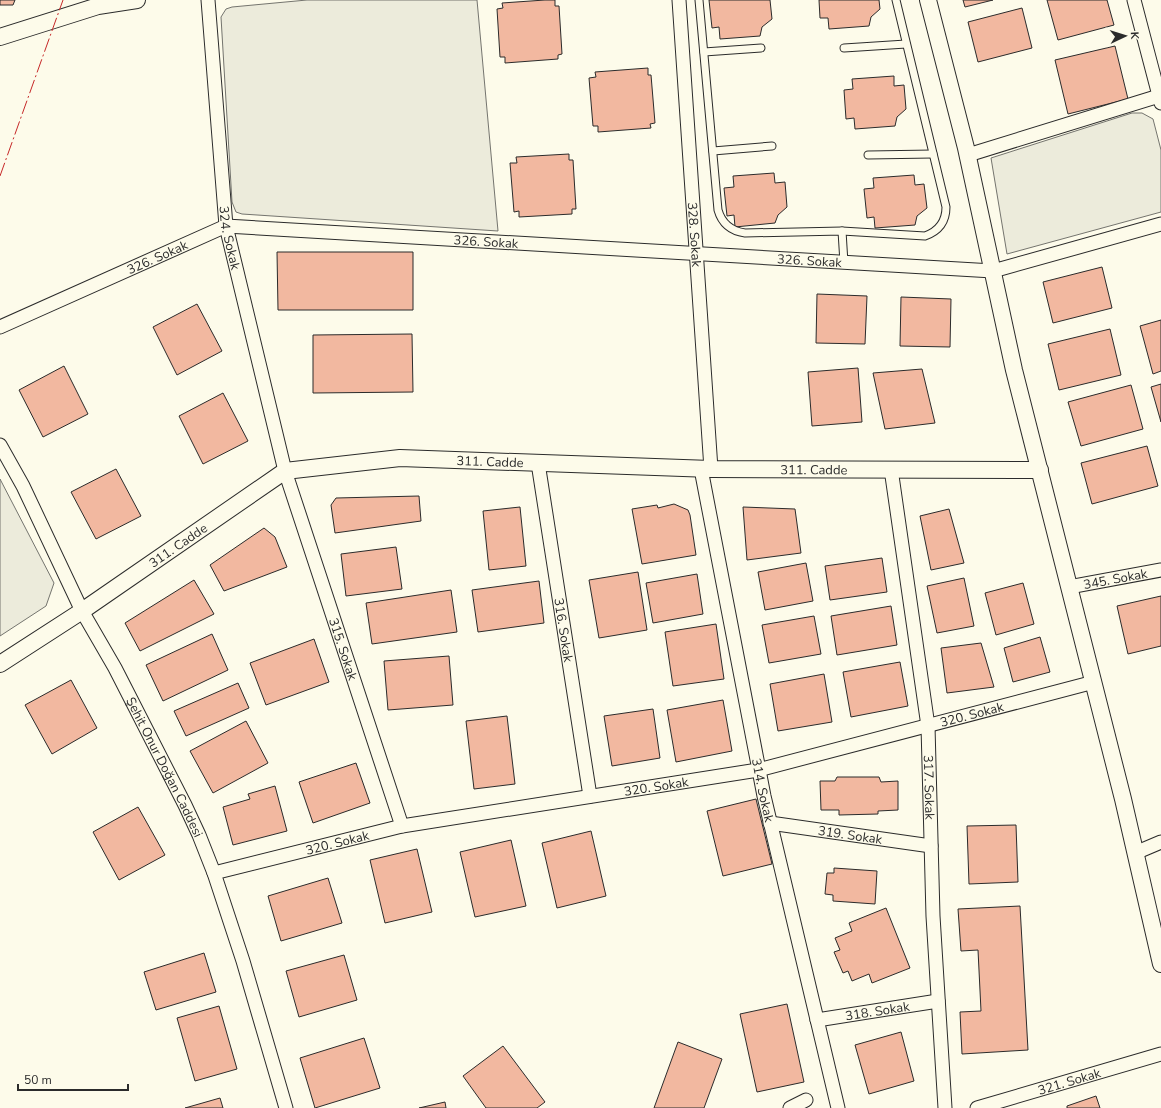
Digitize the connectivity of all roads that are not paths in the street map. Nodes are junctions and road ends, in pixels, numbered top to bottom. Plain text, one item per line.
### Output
1 (137, 0) edge
2 (208, 0) edge
3 (679, 0) edge
4 (699, 0) edge
5 (896, 0) edge
6 (928, 0) edge
7 (1134, 0) edge
8 (0, 36) edge
9 (906, 44) junction
10 (761, 48) dead end
11 (844, 48) dead end
12 (704, 52) junction
13 (1160, 99) edge
14 (772, 146) dead end
15 (712, 151) junction
16 (933, 154) junction
17 (868, 155) dead end
18 (968, 155) junction
19 (1161, 224) edge
20 (226, 226) junction
21 (842, 231) junction
22 (696, 254) junction
23 (844, 263) junction
24 (993, 271) junction
25 (0, 327) edge
26 (0, 445) edge
27 (538, 463) junction
28 (706, 469) junction
29 (891, 469) junction
30 (1040, 470) junction
31 (285, 471) junction
32 (1161, 570) edge
33 (1069, 587) junction
34 (82, 611) junction
35 (0, 664) edge
36 (1094, 682) junction
37 (928, 726) junction
38 (758, 770) junction
39 (590, 796) junction
40 (770, 823) junction
41 (402, 826) junction
42 (1161, 842) edge
43 (931, 846) junction
44 (1135, 853) junction
45 (214, 873) junction
46 (1161, 964) edge
47 (938, 1001) junction
48 (817, 1020) junction
49 (1161, 1054) edge
50 (806, 1100) dead end
51 (286, 1108) edge
52 (790, 1108) edge
53 (838, 1108) edge
54 (945, 1108) edge
55 (977, 1108) edge

1 - 8 street
2 - 20 street, 324. Sokak
3 - 22 street, 328. Sokak
4 - 12 lane
5 - 9 lane
6 - 18 street
7 - 13 street
9 - 11 lane
9 - 16 lane
10 - 12 lane
12 - 15 lane
13 - 18 street
14 - 15 lane
15 - 21 lane
16 - 17 lane
16 - 21 lane
18 - 24 street
19 - 24 street, 326. Sokak
20 - 22 street, 326. Sokak
20 - 25 street, 326. Sokak
20 - 31 street, 324. Sokak
21 - 23 lane
22 - 23 street, 326. Sokak
22 - 28 street, 328. Sokak
23 - 24 street, 326. Sokak
24 - 30 street
26 - 34 street, Şehit Onur Doğan Caddesi
27 - 28 street, 311. Cadde
27 - 31 street, 311. Cadde
27 - 39 street, 316. Sokak
28 - 29 street, 311. Cadde
28 - 38 street, 314. Sokak
29 - 30 street, 311. Cadde
29 - 37 street, 317. Sokak
30 - 33 street
31 - 34 street, 311. Cadde
31 - 41 street, 315. Sokak
32 - 33 street, 345. Sokak
33 - 36 street
34 - 35 street, 311. Cadde
34 - 45 street, Şehit Onur Doğan Caddesi
36 - 37 street, 320. Sokak
36 - 44 street
37 - 38 street, 320. Sokak
37 - 43 street, 317. Sokak
38 - 39 street, 320. Sokak
38 - 40 street, 314. Sokak
39 - 41 street, 320. Sokak
40 - 43 street, 319. Sokak
40 - 48 street, 314. Sokak
41 - 45 street, 320. Sokak
42 - 44 street
43 - 47 street, 317. Sokak
44 - 46 street
45 - 51 street, Şehit Onur Doğan Caddesi
47 - 48 street, 318. Sokak
47 - 54 street, 317. Sokak
48 - 53 street, 314. Sokak
49 - 55 street, 321. Sokak
50 - 52 street

